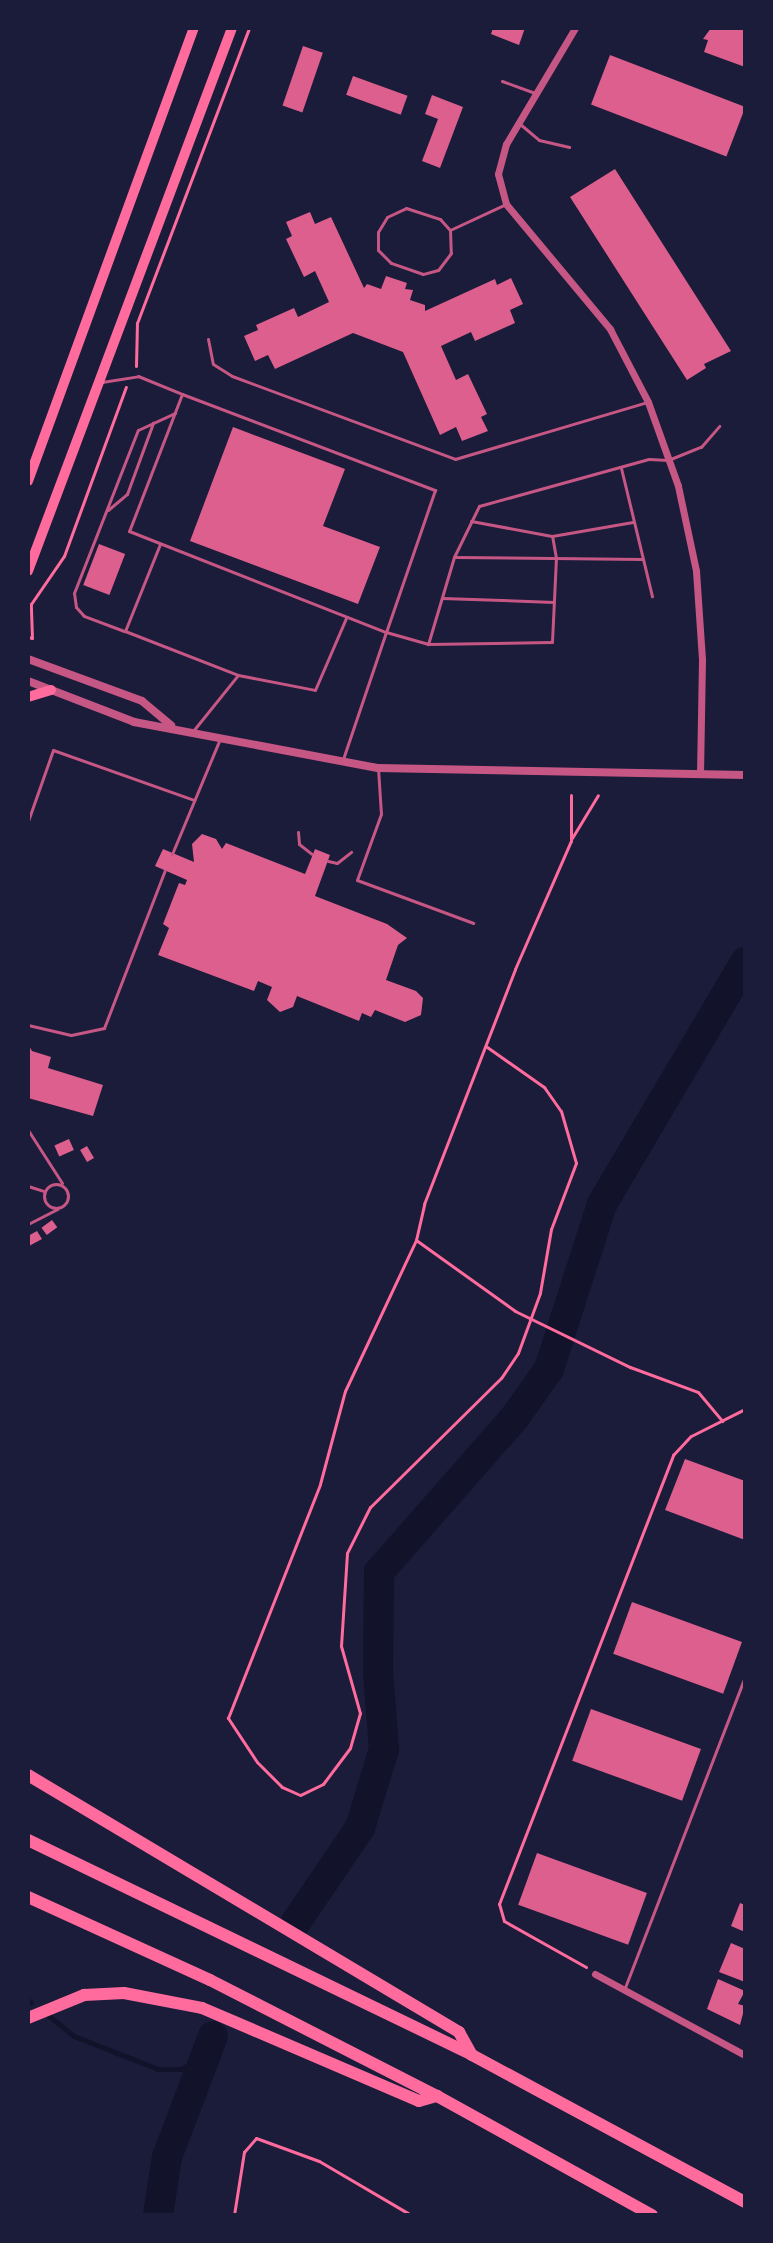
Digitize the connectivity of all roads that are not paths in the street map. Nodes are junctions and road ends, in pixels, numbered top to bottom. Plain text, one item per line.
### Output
1 (194, 28) edge
2 (232, 28) edge
3 (575, 28) edge
4 (502, 81) dead end
5 (538, 95) junction
6 (520, 124) junction
7 (569, 147) dead end
8 (506, 204) junction
9 (450, 230) junction
10 (208, 339) dead end
11 (99, 382) junction
12 (182, 394) junction
13 (648, 402) junction
14 (175, 413) junction
15 (153, 423) junction
16 (719, 426) dead end
17 (668, 460) junction
18 (620, 467) junction
19 (28, 481) edge
20 (106, 513) junction
21 (470, 521) junction
22 (633, 522) junction
23 (552, 536) junction
24 (160, 544) junction
25 (454, 557) junction
26 (556, 558) junction
27 (642, 559) junction
28 (28, 571) edge
29 (652, 596) dead end
30 (442, 598) junction
31 (554, 602) junction
32 (347, 616) junction
33 (125, 631) junction
34 (386, 632) junction
35 (428, 644) junction
36 (28, 659) edge
37 (238, 675) junction
38 (28, 681) edge
39 (51, 690) junction
40 (28, 697) edge
41 (171, 725) junction
42 (192, 732) junction
43 (219, 741) junction
44 (342, 762) junction
45 (378, 768) junction
46 (700, 773) junction
47 (745, 775) edge
48 (194, 800) junction
49 (28, 821) edge
50 (298, 832) dead end
51 (351, 852) dead end
52 (172, 854) dead end
53 (312, 854) dead end
54 (328, 861) dead end
55 (165, 870) dead end
56 (473, 923) dead end
57 (28, 1025) edge
58 (28, 1130) edge
59 (28, 1186) edge
60 (64, 1187) junction
61 (44, 1192) junction
62 (61, 1207) junction
63 (28, 1224) edge
64 (745, 1676) edge
65 (28, 1775) edge
66 (28, 1840) edge
67 (28, 1897) edge
68 (595, 1974) road end
69 (624, 1990) junction
70 (28, 2018) edge
71 (472, 2055) junction
72 (745, 2055) edge
73 (437, 2096) junction
74 (745, 2202) edge
75 (652, 2215) edge

1 - 19 main road
2 - 11 main road
3 - 5 street
4 - 5 lane
5 - 6 street
6 - 7 lane
6 - 8 street
8 - 9 lane
8 - 13 street
9 - 9 lane
10 - 13 lane
11 - 12 lane
11 - 28 main road
12 - 14 lane
12 - 34 lane
13 - 17 street
14 - 15 lane
14 - 24 lane
15 - 20 lane
15 - 20 lane
16 - 17 lane
17 - 18 lane
17 - 46 street
18 - 21 lane
18 - 22 lane
20 - 33 lane
21 - 23 lane
21 - 25 lane
22 - 23 lane
22 - 27 lane
23 - 26 lane
24 - 32 lane
24 - 33 lane
25 - 26 lane
25 - 30 lane
26 - 27 lane
26 - 31 lane
27 - 29 lane
30 - 31 lane
30 - 35 lane
31 - 35 lane
32 - 34 lane
32 - 37 lane
33 - 37 lane
34 - 35 lane
34 - 44 lane
36 - 41 street
37 - 42 lane
38 - 39 street
39 - 40 main road
39 - 41 street
41 - 42 street
42 - 43 street
43 - 44 street
43 - 48 lane
44 - 45 street
45 - 46 street
45 - 56 lane
46 - 47 street
48 - 49 lane
48 - 52 lane
50 - 53 lane
51 - 54 lane
55 - 57 lane
58 - 60 lane
59 - 61 lane
60 - 61 lane
60 - 62 lane
61 - 62 lane
62 - 63 lane
64 - 69 lane
65 - 71 highway
66 - 71 highway
67 - 73 highway
68 - 69 street
69 - 72 street
70 - 73 highway
71 - 74 highway
73 - 75 highway

